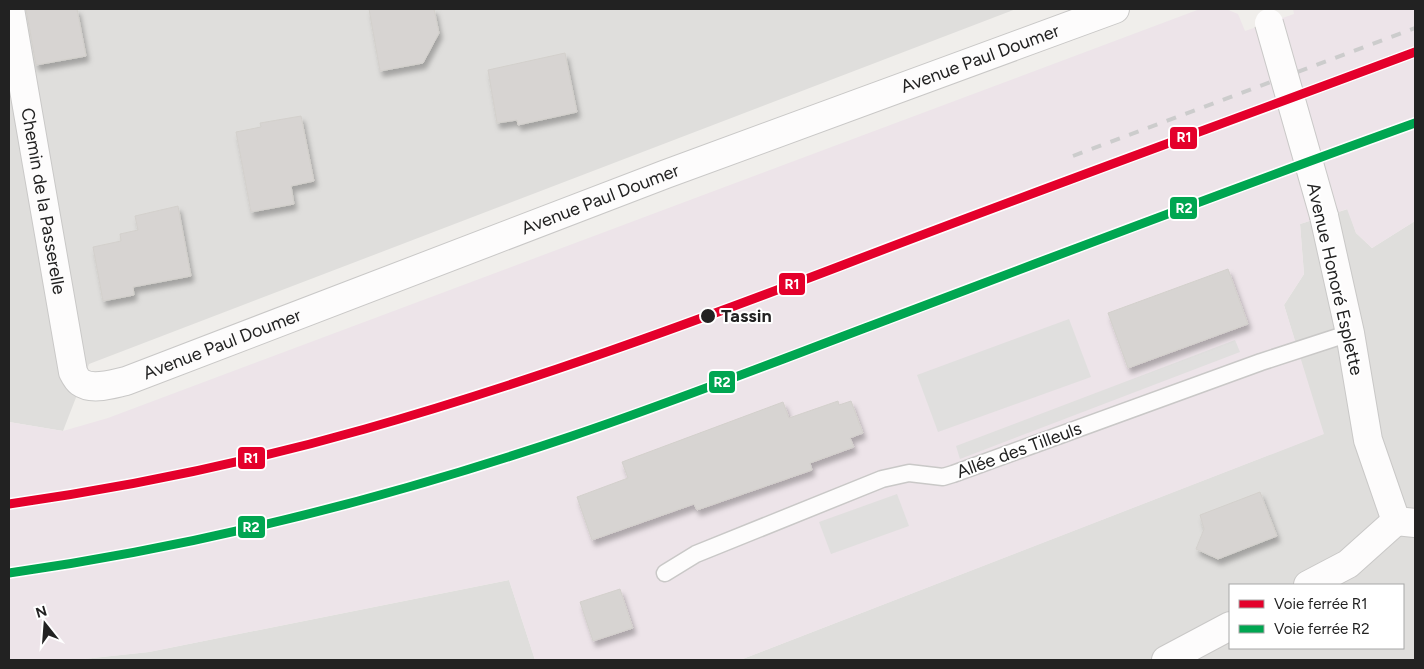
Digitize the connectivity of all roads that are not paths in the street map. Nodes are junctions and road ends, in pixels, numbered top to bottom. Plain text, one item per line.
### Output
1 (10, 9) edge
2 (1115, 9) edge
3 (1267, 16) edge
4 (1350, 333) junction
5 (87, 386) joint
6 (1406, 522) edge
7 (665, 573) dead end
8 (1310, 584) edge
9 (1229, 627) edge
10 (1166, 660) edge

1 - 5 street, Chemin de la Passerelle
2 - 5 street, Avenue Paul Doumer
3 - 4 street, Avenue Honoré Esplette, bridge
4 - 6 street, Avenue Honoré Esplette
4 - 7 lane, Allée des Tilleuls
6 - 8 street
9 - 10 street

